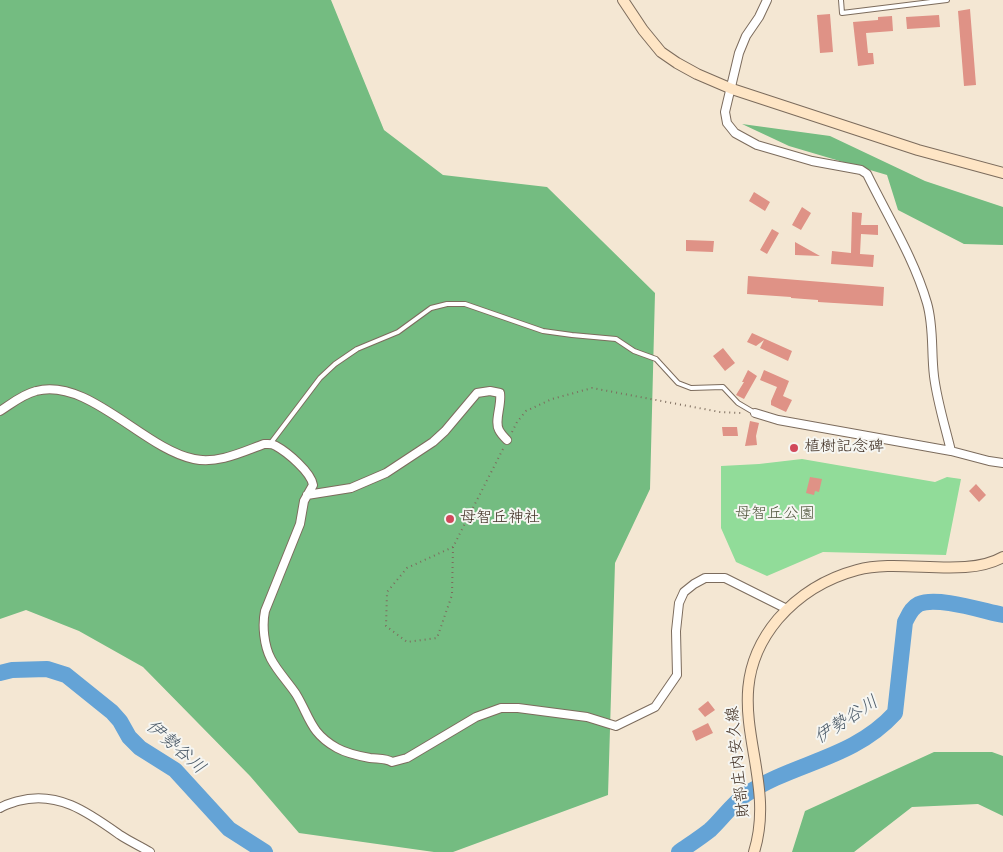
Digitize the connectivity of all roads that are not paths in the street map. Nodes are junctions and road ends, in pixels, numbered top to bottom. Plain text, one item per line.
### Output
1 (623, 0) edge
2 (767, 0) edge
3 (841, 0) edge
4 (947, 0) edge
5 (732, 89) junction
6 (1003, 173) edge
7 (0, 411) edge
8 (755, 413) joint
9 (507, 440) road end
10 (270, 444) junction
11 (951, 451) junction
12 (1003, 463) edge
13 (308, 494) junction
14 (1003, 557) edge
15 (787, 609) junction
16 (0, 808) edge
17 (150, 852) edge
18 (754, 852) edge

1 - 5 main road
2 - 5 street
3 - 4 lane
5 - 6 main road
5 - 11 street
7 - 10 street
8 - 10 lane
8 - 11 street
9 - 13 street
10 - 13 street
11 - 12 street
13 - 15 street
14 - 15 main road, 財部庄内安久線
15 - 18 main road, 財部庄内安久線
16 - 17 street

